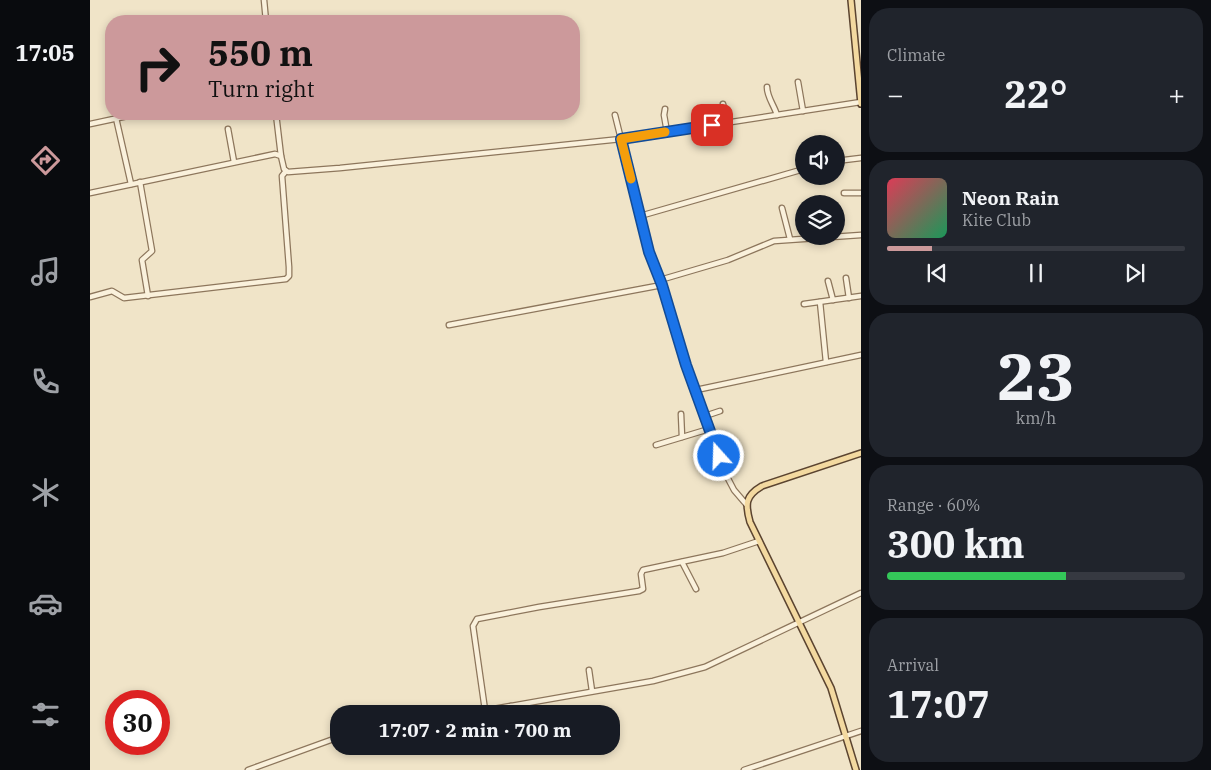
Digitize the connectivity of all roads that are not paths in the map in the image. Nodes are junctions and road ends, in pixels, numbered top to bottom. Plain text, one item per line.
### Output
1 (264, 0) edge
2 (851, 0) edge
3 (265, 15) edge
4 (860, 80) edge
5 (798, 82) dead end
6 (767, 87) dead end
7 (861, 103) edge
8 (723, 104) dead end
9 (665, 109) dead end
10 (803, 112) junction
11 (615, 115) dead end
12 (777, 116) junction
13 (105, 120) edge
14 (118, 120) edge
15 (277, 120) edge
16 (728, 123) junction
17 (90, 124) edge
18 (228, 129) dead end
19 (667, 132) junction
20 (621, 139) junction
21 (281, 156) junction
22 (861, 158) edge
23 (845, 161) edge
24 (234, 162) junction
25 (286, 171) junction
26 (795, 172) edge
27 (140, 182) junction
28 (131, 184) junction
29 (90, 193) edge
30 (844, 193) dead end
31 (861, 193) edge
32 (782, 208) dead end
33 (640, 216) junction
34 (861, 235) edge
35 (790, 239) junction
36 (846, 278) dead end
37 (661, 282) junction
38 (828, 282) dead end
39 (148, 296) junction
40 (861, 296) edge
41 (90, 297) edge
42 (849, 298) junction
43 (833, 300) junction
44 (820, 302) junction
45 (804, 304) dead end
46 (449, 325) dead end
47 (861, 355) edge
48 (826, 362) junction
49 (696, 390) junction
50 (720, 411) dead end
51 (681, 414) dead end
52 (705, 416) junction
53 (709, 429) junction
54 (682, 437) junction
55 (656, 445) dead end
56 (861, 453) edge
57 (746, 504) junction
58 (759, 541) junction
59 (682, 562) junction
60 (696, 589) dead end
61 (861, 593) edge
62 (799, 623) junction
63 (589, 670) dead end
64 (592, 691) junction
65 (484, 705) edge
66 (516, 705) edge
67 (861, 731) edge
68 (846, 735) junction
69 (330, 740) edge
70 (248, 770) edge
71 (744, 770) edge
72 (856, 770) edge

1 - 3 street
2 - 4 main road
4 - 7 main road
5 - 10 street
6 - 12 street
7 - 10 street
8 - 16 street
9 - 19 street
10 - 12 street
11 - 20 street
12 - 16 street
13 - 17 street
14 - 28 street
15 - 21 street
16 - 19 street
18 - 24 street
19 - 20 street
20 - 25 street
20 - 33 street
21 - 24 street
21 - 25 street
22 - 23 street
24 - 27 street
25 - 39 street
26 - 33 street
27 - 28 street
27 - 39 street
28 - 29 street
30 - 31 street
32 - 35 street
33 - 37 street
34 - 35 street
35 - 37 street
36 - 42 street
37 - 46 street
37 - 49 street
38 - 43 street
39 - 41 street
40 - 42 street
42 - 43 street
43 - 44 street
44 - 45 street
44 - 48 street
47 - 48 street
48 - 49 street
49 - 52 street
50 - 52 street
51 - 54 street
52 - 53 street
53 - 54 street
53 - 57 street
54 - 55 street
56 - 57 main road
57 - 58 main road
58 - 59 street
58 - 62 main road
59 - 60 street
59 - 65 street
61 - 62 street
62 - 64 street
62 - 68 main road
63 - 64 street
64 - 66 street
67 - 68 street
68 - 71 street
68 - 72 main road
69 - 70 street

